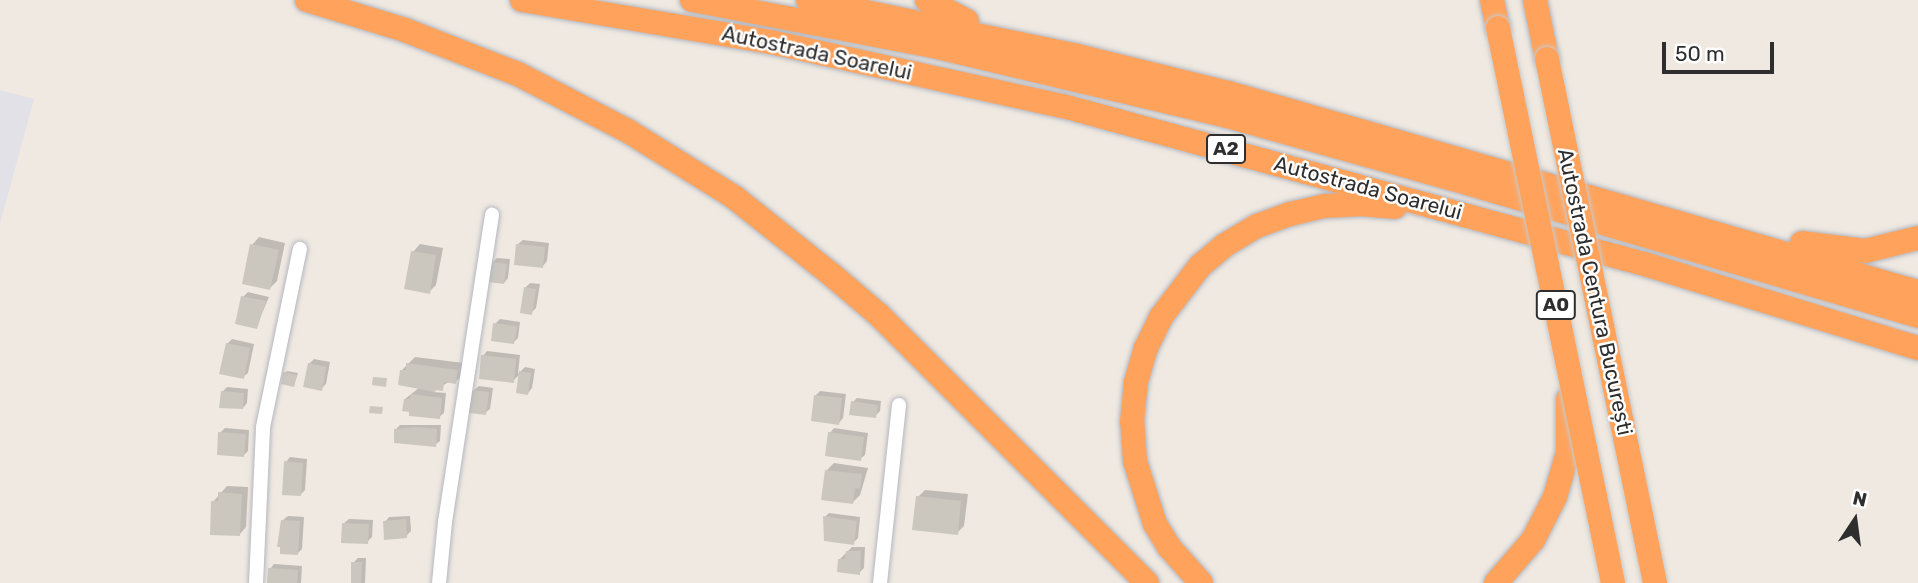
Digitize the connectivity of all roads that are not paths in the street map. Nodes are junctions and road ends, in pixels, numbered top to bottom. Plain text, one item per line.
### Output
1 (307, 0) edge
2 (522, 0) edge
3 (692, 0) edge
4 (808, 0) edge
5 (927, 0) edge
6 (1492, 0) edge
7 (1535, 0) edge
8 (1078, 56) junction
9 (492, 215) dead end
10 (1482, 219) junction
11 (1728, 235) junction
12 (1918, 238) edge
13 (300, 249) dead end
14 (1714, 286) junction
15 (1918, 292) edge
16 (1918, 316) edge
17 (1918, 348) edge
18 (1566, 353) junction
19 (1918, 362) edge
20 (899, 405) dead end
21 (256, 583) edge
22 (439, 583) edge
23 (880, 583) edge
24 (1147, 583) edge
25 (1201, 583) edge
26 (1496, 583) edge
27 (1613, 583) edge
28 (1655, 583) edge

1 - 24 highway
2 - 10 highway, Autostrada Soarelui / A2
3 - 16 highway, Autostrada Soarelui / A2
4 - 8 highway
5 - 8 highway
6 - 18 highway, Autostrada Centura București / A0, bridge
7 - 28 highway, Autostrada Centura București / A0, bridge
8 - 11 highway
9 - 22 street
10 - 14 highway, Autostrada Soarelui / A2
10 - 25 highway
11 - 12 highway
11 - 15 highway
13 - 21 street
14 - 17 highway, Autostrada Soarelui / A2
14 - 19 highway
18 - 26 highway, bridge
18 - 27 highway, Autostrada Centura București / A0, bridge
20 - 23 street

